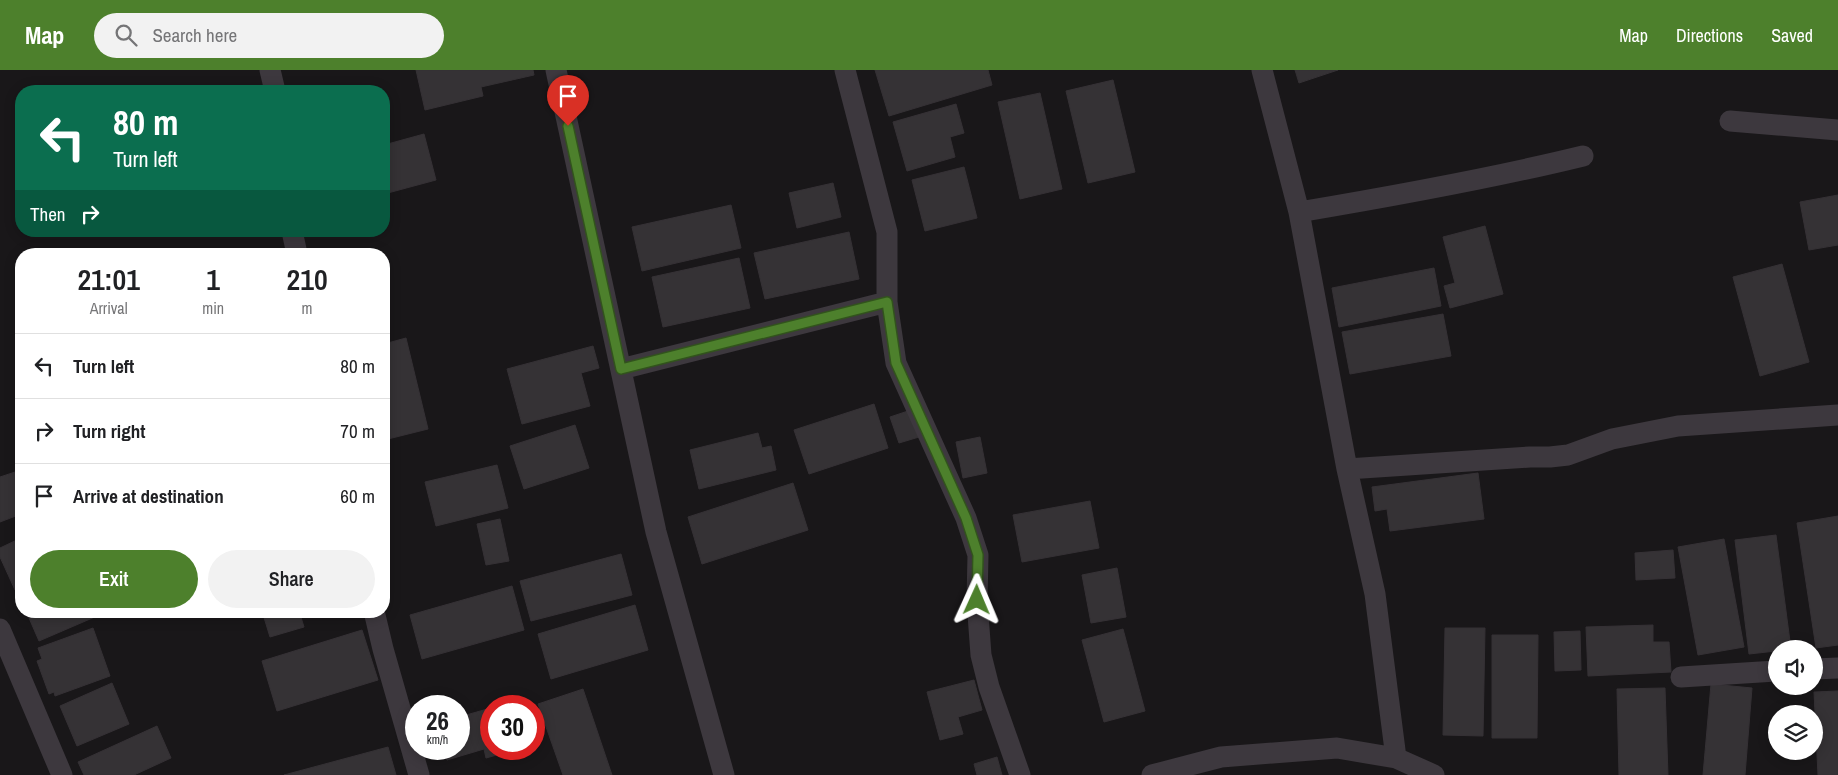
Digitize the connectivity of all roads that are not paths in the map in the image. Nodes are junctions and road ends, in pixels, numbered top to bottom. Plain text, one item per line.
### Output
1 (270, 70) edge
2 (556, 70) edge
3 (844, 70) edge
4 (1262, 70) edge
5 (274, 85) edge
6 (1730, 121) dead end
7 (1838, 130) edge
8 (1583, 156) dead end
9 (1299, 212) junction
10 (887, 302) junction
11 (621, 369) junction
12 (1838, 416) edge
13 (1347, 469) junction
14 (376, 618) edge
15 (0, 629) edge
16 (1838, 668) edge
17 (1823, 669) edge
18 (1768, 672) edge
19 (1681, 677) dead end
20 (1396, 758) junction
21 (62, 775) edge
22 (419, 775) edge
23 (724, 775) edge
24 (1020, 775) edge
25 (1152, 775) edge
26 (1434, 775) edge

1 - 5 street
2 - 11 street
3 - 10 street
4 - 9 street
6 - 7 street
8 - 9 street
9 - 13 street
10 - 11 street
10 - 24 street
11 - 23 street
12 - 13 street
13 - 20 street
14 - 22 street
15 - 21 street
16 - 17 street
18 - 19 street
20 - 25 street
20 - 26 street

